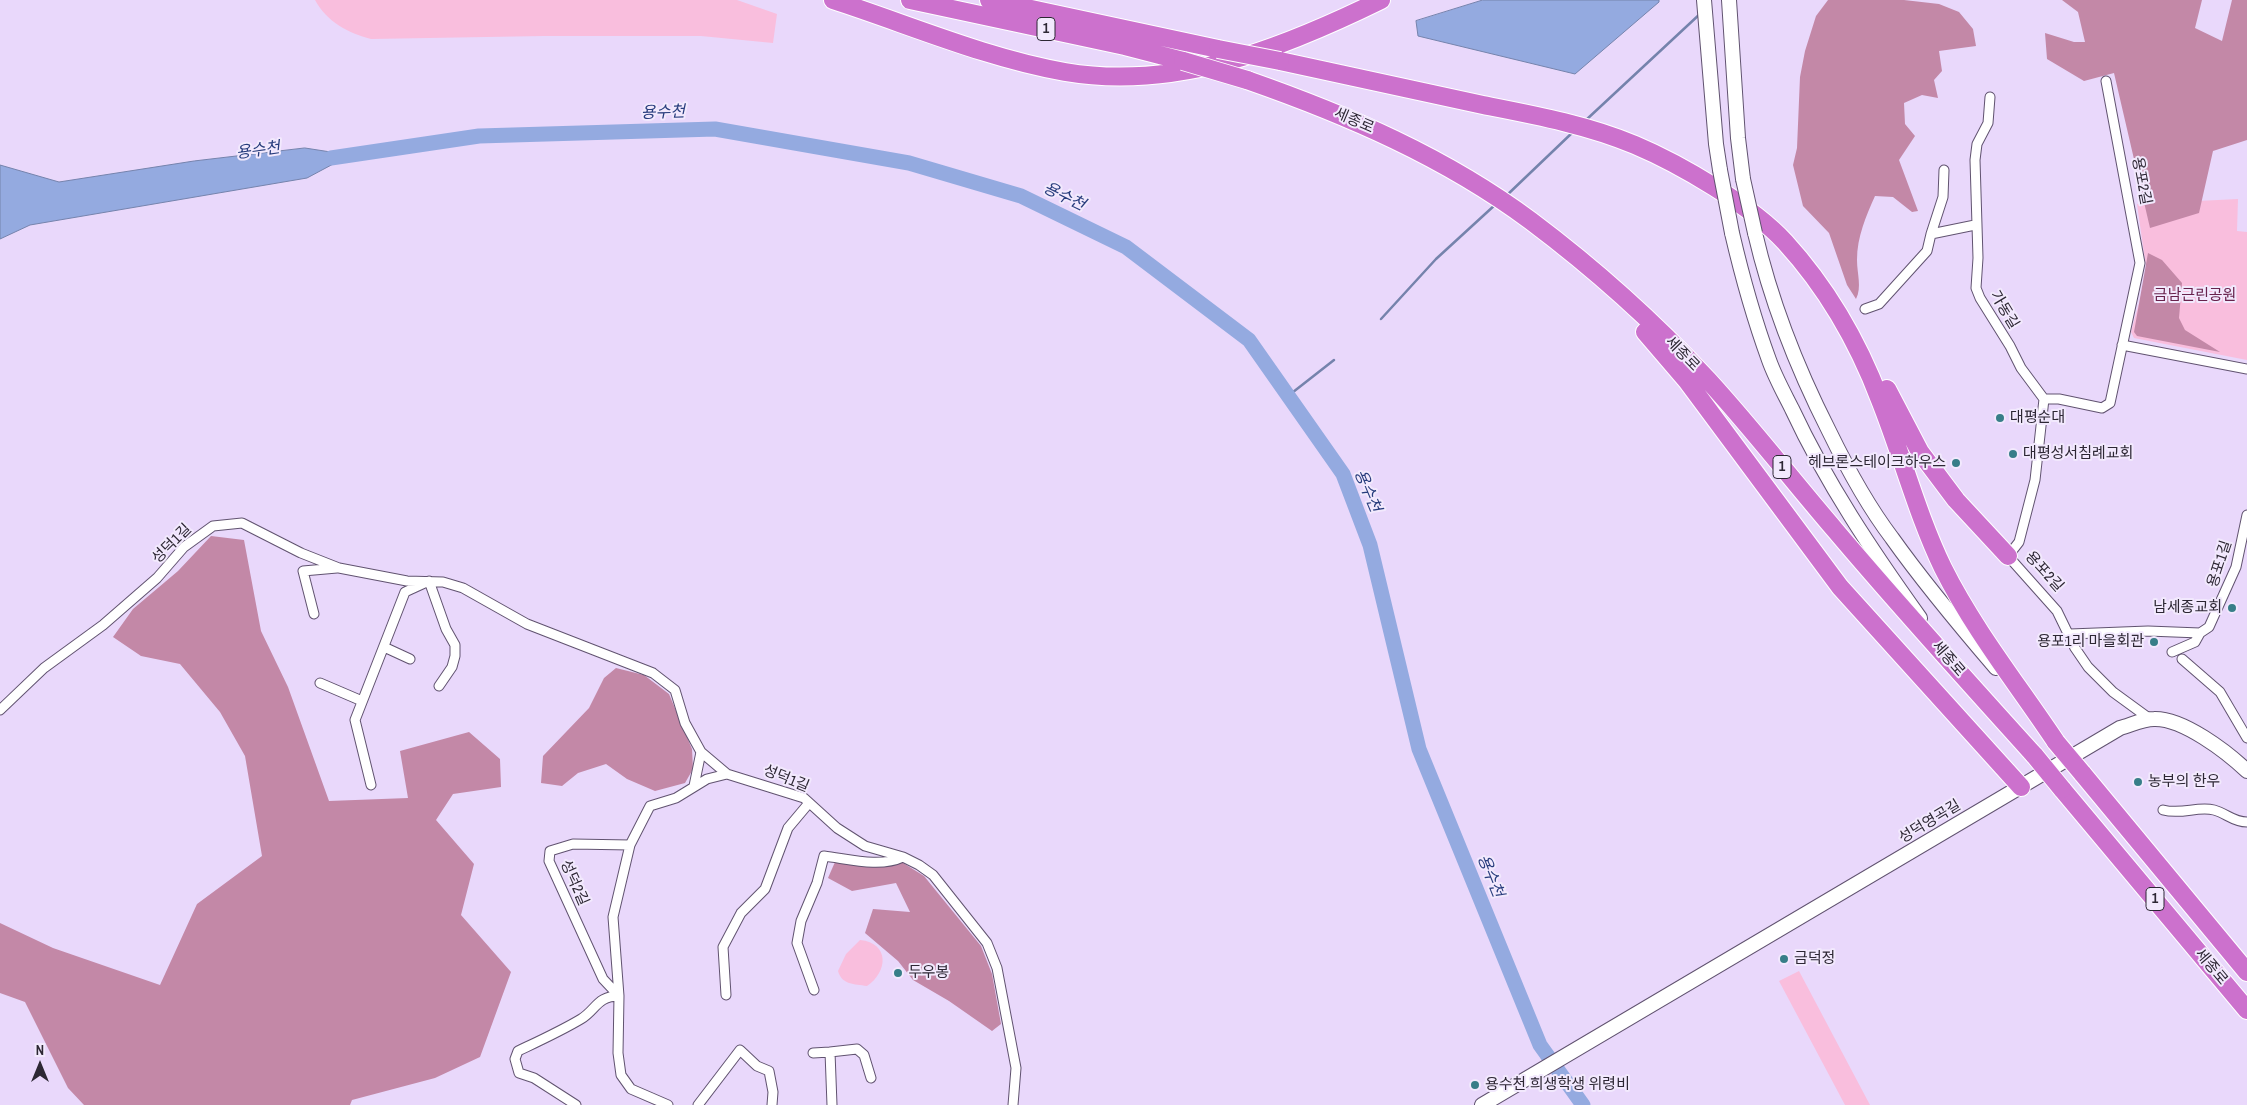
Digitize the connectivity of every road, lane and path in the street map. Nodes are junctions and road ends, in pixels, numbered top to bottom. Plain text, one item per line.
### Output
1 (833, 0) edge
2 (910, 0) edge
3 (988, 0) edge
4 (1382, 0) edge
5 (1396, 0) edge
6 (1704, 0) edge
7 (1730, 6) edge
8 (1346, 17) junction
9 (2106, 81) dead end
10 (1990, 97) dead end
11 (1944, 170) dead end
12 (1975, 225) junction
13 (1931, 234) junction
14 (1554, 239) junction
15 (1835, 306) junction
16 (1865, 309) dead end
17 (2122, 345) junction
18 (2247, 369) edge
19 (2044, 400) junction
20 (2247, 516) edge
21 (2008, 556) junction
22 (339, 568) junction
23 (429, 581) junction
24 (314, 614) dead end
25 (2200, 632) junction
26 (2070, 634) junction
27 (384, 647) junction
28 (2172, 652) dead end
29 (410, 659) dead end
30 (2182, 659) dead end
31 (320, 683) dead end
32 (439, 686) dead end
33 (362, 701) junction
34 (0, 710) edge
35 (1994, 710) junction
36 (2150, 719) junction
37 (2042, 721) junction
38 (2247, 738) edge
39 (701, 752) junction
40 (2247, 771) edge
41 (727, 774) junction
42 (372, 784) dead end
43 (694, 786) junction
44 (2021, 787) junction
45 (809, 803) junction
46 (2163, 810) dead end
47 (2247, 822) edge
48 (630, 846) junction
49 (903, 857) junction
50 (2176, 887) junction
51 (2247, 959) edge
52 (2247, 972) edge
53 (814, 990) dead end
54 (726, 995) dead end
55 (619, 996) junction
56 (2247, 1010) edge
57 (830, 1052) junction
58 (813, 1053) dead end
59 (871, 1078) dead end
60 (576, 1105) edge
61 (668, 1105) edge
62 (698, 1105) edge
63 (772, 1105) edge
64 (832, 1105) edge
65 (1013, 1105) edge
66 (1482, 1105) edge

1 - 8 highway
2 - 14 highway, 세종로 / 1, bridge
3 - 15 highway, 세종로 / 1, bridge
4 - 8 highway
5 - 8 highway
6 - 35 street, bridge
7 - 37 street, bridge
9 - 17 street, 용포2길
10 - 12 street, 가동길
11 - 13 street
12 - 13 street
12 - 19 street, 가동길
13 - 16 street
14 - 35 highway, 세종로 / 1
14 - 44 highway
15 - 21 highway
15 - 37 highway, 세종로 / 1
17 - 18 street
17 - 19 street, 용포2길
19 - 21 street, 용포2길
20 - 25 street, 용포1길
21 - 26 street, 용포2길
22 - 23 street, 성덕1길
22 - 24 street
22 - 34 street, 성덕1길
23 - 27 street
23 - 32 street
23 - 39 street, 성덕1길
25 - 26 street
25 - 28 street, 용포1길
26 - 36 street, 용포2길
27 - 29 street
27 - 33 street
30 - 38 street
31 - 33 street
33 - 42 street
35 - 56 highway, 세종로 / 1, bridge
36 - 40 street, 용포2길
36 - 44 street, 성덕영곡길
37 - 50 highway, 세종로 / 1, bridge
39 - 41 street, 성덕1길
39 - 43 street
41 - 43 street
41 - 45 street, 성덕1길
43 - 48 street
44 - 66 street, 성덕영곡길
45 - 49 street, 성덕1길
45 - 54 street
46 - 47 street
48 - 55 street
48 - 55 street, 성덕2길
49 - 53 street
49 - 65 street, 성덕1길
50 - 51 highway
50 - 52 highway, 세종로 / 1
55 - 60 street
55 - 61 street
57 - 58 street
57 - 59 street
57 - 64 street
62 - 63 street

